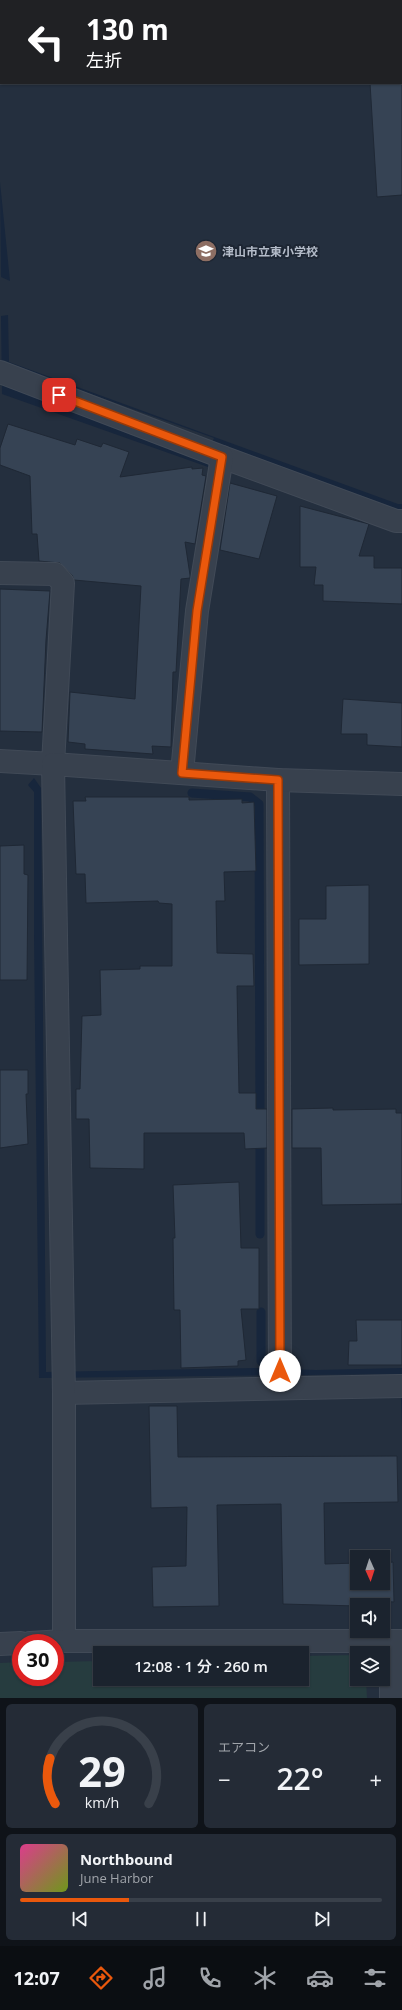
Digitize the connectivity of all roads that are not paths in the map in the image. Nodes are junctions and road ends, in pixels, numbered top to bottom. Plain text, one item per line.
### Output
1 (0, 372) edge
2 (222, 457) junction
3 (402, 521) edge
4 (0, 573) edge
5 (0, 761) edge
6 (53, 764) junction
7 (182, 773) junction
8 (278, 780) junction
9 (402, 784) edge
10 (402, 1386) edge
11 (280, 1387) junction
12 (64, 1393) junction
13 (64, 1634) edge
14 (64, 1641) edge
15 (396, 1642) edge
16 (12, 1643) edge
17 (0, 1644) edge
18 (391, 1698) edge

1 - 2 street
2 - 3 street
2 - 7 street
4 - 6 street
5 - 6 street
6 - 7 street
6 - 12 street
7 - 8 street
8 - 9 street
8 - 11 street
10 - 11 street
11 - 12 street
12 - 13 street
14 - 15 street
15 - 18 street
16 - 17 street

